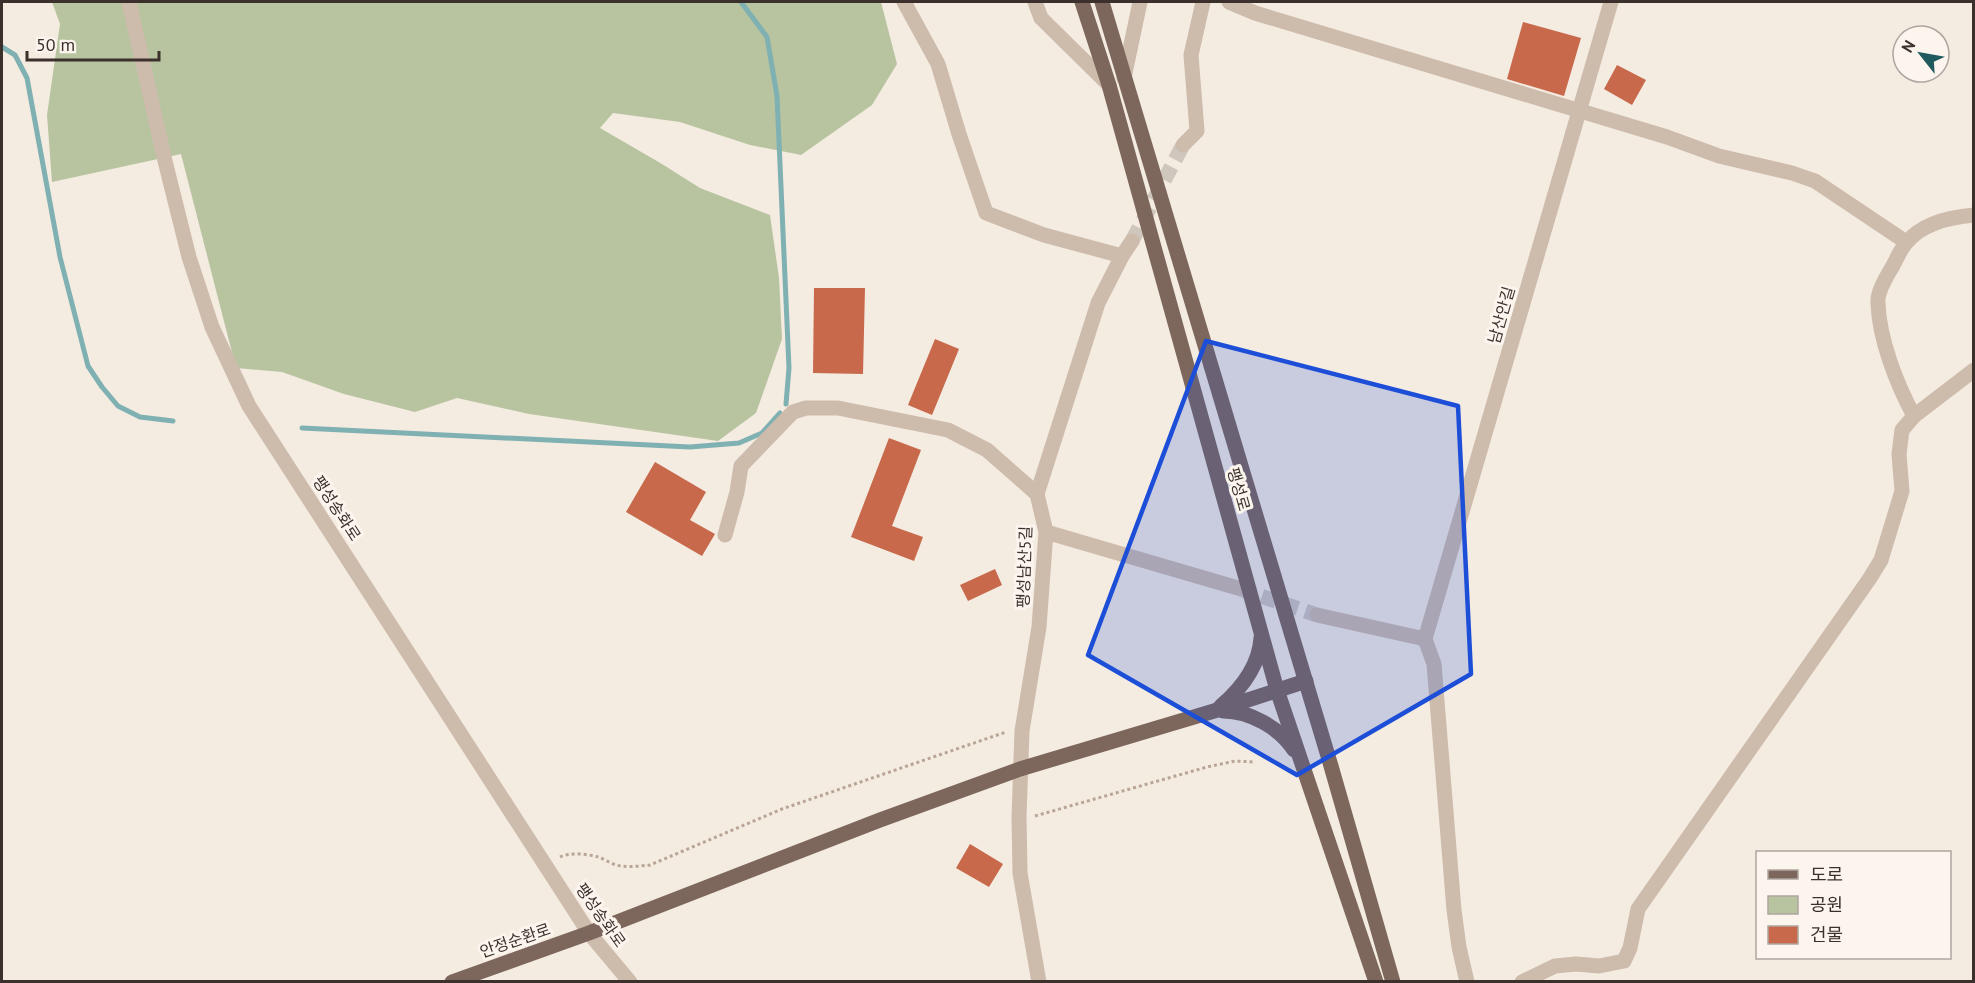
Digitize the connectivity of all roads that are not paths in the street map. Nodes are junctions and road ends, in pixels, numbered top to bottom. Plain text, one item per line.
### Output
1 (129, 2) edge
2 (904, 2) edge
3 (1035, 2) edge
4 (1082, 2) edge
5 (1102, 2) edge
6 (1140, 2) edge
7 (1203, 2) edge
8 (1230, 2) edge
9 (1611, 2) edge
10 (1125, 78) junction
11 (1108, 85) junction
12 (1580, 113) junction
13 (1183, 145) tunnel mouth
14 (1974, 215) edge
15 (1132, 241) tunnel mouth
16 (1906, 242) junction
17 (1122, 256) junction
18 (1974, 370) edge
19 (1914, 416) junction
20 (1037, 494) junction
21 (1046, 532) junction
22 (725, 535) dead end
23 (1238, 588) tunnel mouth
24 (1317, 615) tunnel mouth
25 (1261, 634) junction
26 (1425, 639) junction
27 (1306, 681) junction
28 (1277, 690) junction
29 (1214, 711) junction
30 (1300, 760) junction
31 (1020, 769) junction
32 (589, 933) junction
33 (452, 981) edge
34 (630, 981) edge
35 (1039, 981) edge
36 (1376, 981) edge
37 (1393, 981) edge
38 (1467, 981) edge
39 (1522, 981) edge

1 - 32 street, 팽성송화로
2 - 17 street
3 - 11 street
4 - 11 main road, 팽성로
5 - 10 main road, 팽성로
6 - 10 street
7 - 13 street
8 - 12 street
9 - 12 street, 남산안길
10 - 27 main road, 팽성로
11 - 25 main road, 팽성로
12 - 16 street
12 - 26 street, 남산안길
14 - 16 street
15 - 17 street
16 - 19 street
17 - 20 street
18 - 19 street
19 - 39 street
20 - 21 street, 팽성남산5길
20 - 22 street
21 - 23 street
21 - 31 street, 팽성남산5길
24 - 26 street
25 - 28 main road, 팽성로
25 - 29 main road
26 - 38 street
27 - 28 main road, 안정순환로
27 - 37 main road, 팽성로
28 - 29 main road, 안정순환로
28 - 30 main road, 팽성로
29 - 30 main road
29 - 31 main road, 안정순환로
30 - 36 main road, 팽성로
31 - 32 main road, 안정순환로
31 - 35 street, 팽성남산5길
32 - 33 main road, 안정순환로
32 - 34 street, 팽성송화로

